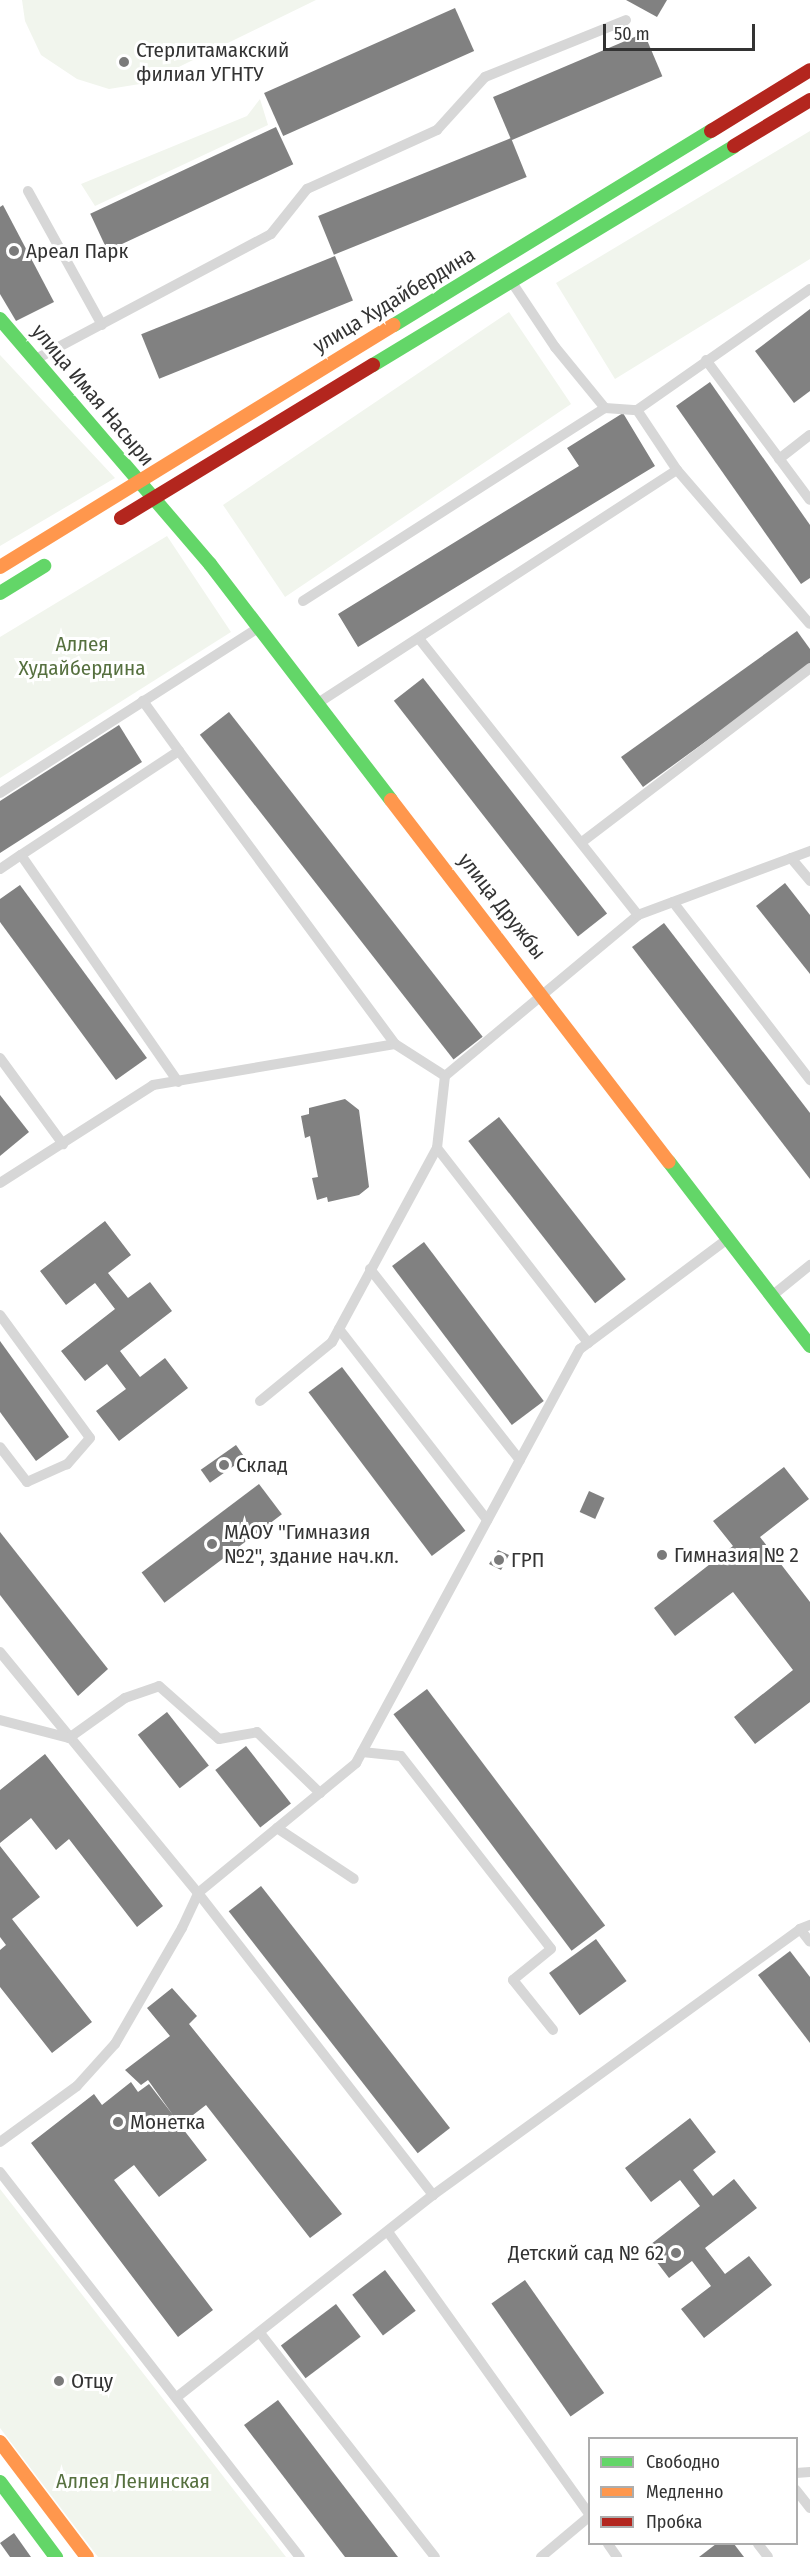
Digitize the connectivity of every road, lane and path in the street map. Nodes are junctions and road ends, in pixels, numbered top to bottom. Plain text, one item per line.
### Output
1 (626, 20) dead end
2 (810, 70) edge
3 (810, 100) edge
4 (28, 191) dead end
5 (498, 261) junction
6 (512, 283) junction
7 (810, 289) edge
8 (0, 319) edge
9 (102, 325) junction
10 (36, 359) junction
11 (706, 360) junction
12 (605, 408) junction
13 (637, 410) junction
14 (810, 435) edge
15 (779, 459) junction
16 (677, 470) junction
17 (138, 481) junction
18 (154, 498) junction
19 (810, 500) edge
20 (104, 529) dead end
21 (57, 558) dead end
22 (0, 567) edge
23 (0, 594) edge
24 (303, 601) dead end
25 (810, 624) edge
26 (259, 627) junction
27 (420, 640) junction
28 (810, 668) edge
29 (143, 701) junction
30 (318, 703) junction
31 (179, 751) junction
32 (0, 793) edge
33 (582, 842) junction
34 (810, 851) edge
35 (21, 855) junction
36 (791, 858) junction
37 (0, 869) edge
38 (810, 882) edge
39 (672, 902) junction
40 (638, 915) junction
41 (544, 996) junction
42 (395, 1044) junction
43 (0, 1058) edge
44 (445, 1076) junction
45 (810, 1080) edge
46 (178, 1082) junction
47 (63, 1144) junction
48 (437, 1148) junction
49 (0, 1183) edge
50 (728, 1239) junction
51 (810, 1265) edge
52 (370, 1269) junction
53 (772, 1296) junction
54 (0, 1315) edge
55 (339, 1329) junction
56 (588, 1343) junction
57 (810, 1346) edge
58 (260, 1401) dead end
59 (0, 1447) edge
60 (519, 1460) junction
61 (487, 1520) junction
62 (0, 1652) edge
63 (0, 1720) edge
64 (69, 1738) junction
65 (362, 1752) junction
66 (320, 1793) junction
67 (277, 1828) junction
68 (354, 1879) dead end
69 (198, 1893) junction
70 (805, 1927) edge
71 (810, 1942) edge
72 (553, 2030) dead end
73 (0, 2142) edge
74 (0, 2172) edge
75 (433, 2195) junction
76 (388, 2232) junction
77 (260, 2333) junction
78 (177, 2397) junction
79 (0, 2442) edge
80 (0, 2482) edge
81 (798, 2493) edge
82 (810, 2508) edge
83 (588, 2513) edge
84 (588, 2518) edge
85 (759, 2545) edge
86 (56, 2557) edge
87 (87, 2557) edge
88 (300, 2557) edge
89 (435, 2557) edge
90 (541, 2557) edge
91 (768, 2557) edge

1 - 9 lane
2 - 5 main road, улица Худайбердина
3 - 6 main road
4 - 9 lane
5 - 6 lane
5 - 17 main road, улица Худайбердина
6 - 12 lane
6 - 18 main road
7 - 11 lane
8 - 10 main road, улица Имая Насыри
9 - 10 lane
10 - 17 main road, улица Имая Насыри
11 - 13 lane
11 - 15 lane
12 - 13 lane
12 - 24 lane
13 - 16 lane
14 - 15 lane
15 - 19 lane
16 - 25 lane
16 - 27 lane
17 - 18 main road, улица Имая Насыри
17 - 22 main road, улица Худайбердина
18 - 20 main road
18 - 26 main road, улица Дружбы
21 - 23 main road
26 - 29 lane
26 - 30 main road, улица Дружбы
27 - 30 lane
27 - 33 lane
28 - 33 lane
29 - 31 lane
29 - 32 lane
30 - 41 main road, улица Дружбы
31 - 35 lane
31 - 42 lane
33 - 40 lane
34 - 36 lane
35 - 37 lane
35 - 46 lane
36 - 38 lane
36 - 39 lane
39 - 40 lane
39 - 45 lane
40 - 41 lane
41 - 44 lane
41 - 50 main road, улица Дружбы
42 - 44 lane
42 - 46 lane
43 - 47 lane
44 - 48 lane
46 - 47 lane
47 - 49 lane
48 - 52 lane
48 - 56 lane
50 - 53 main road, улица Дружбы
50 - 56 lane
51 - 53 lane
52 - 55 lane
52 - 60 lane
53 - 57 main road, улица Дружбы
54 - 59 lane
55 - 58 lane
55 - 61 lane
56 - 60 lane
60 - 61 lane
61 - 65 lane
62 - 64 lane
63 - 64 lane
64 - 66 lane
64 - 69 lane
65 - 66 lane
65 - 72 lane
66 - 67 lane
67 - 68 lane
67 - 69 lane
69 - 73 lane
69 - 75 lane
70 - 71 lane
70 - 75 lane
74 - 78 lane
75 - 76 lane
76 - 77 lane
76 - 83 lane
77 - 78 lane
77 - 89 lane
78 - 88 lane
79 - 87 main road
80 - 86 main road
81 - 82 lane
84 - 90 lane
85 - 91 lane

